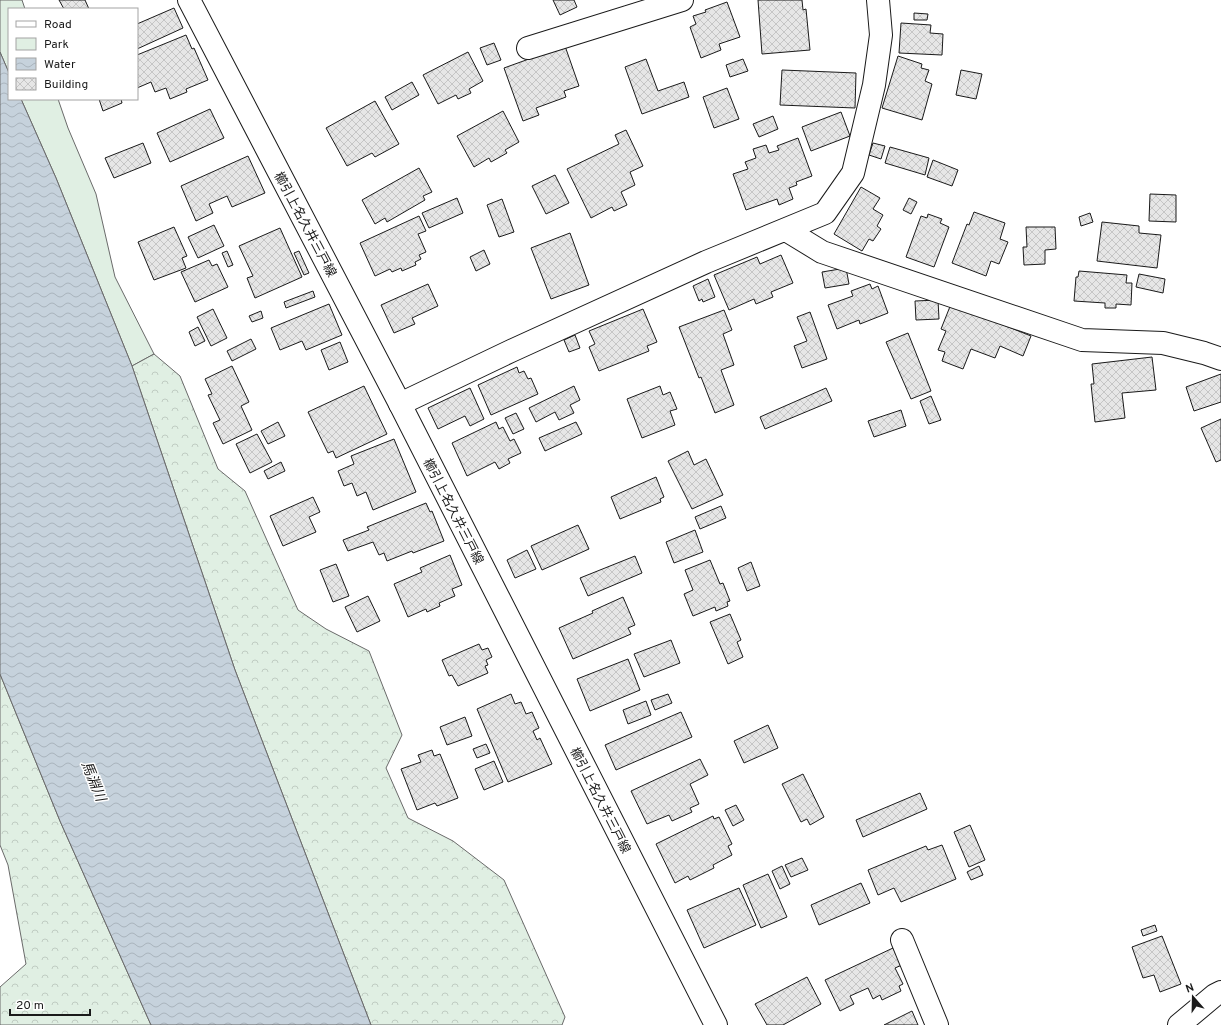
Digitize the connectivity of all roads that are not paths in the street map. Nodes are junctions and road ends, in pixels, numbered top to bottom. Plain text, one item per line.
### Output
1 (189, 0) edge
2 (682, 0) edge
3 (878, 0) edge
4 (528, 48) dead end
5 (786, 230) junction
6 (1221, 359) edge
7 (400, 404) junction
8 (902, 940) dead end
9 (1221, 992) edge
10 (716, 1025) edge
11 (936, 1025) edge
12 (1179, 1025) edge

1 - 7 street, 櫛引上名久井三戸線
2 - 4 street
3 - 5 street
5 - 6 street
5 - 7 street
7 - 10 street, 櫛引上名久井三戸線
8 - 11 street
9 - 12 street

